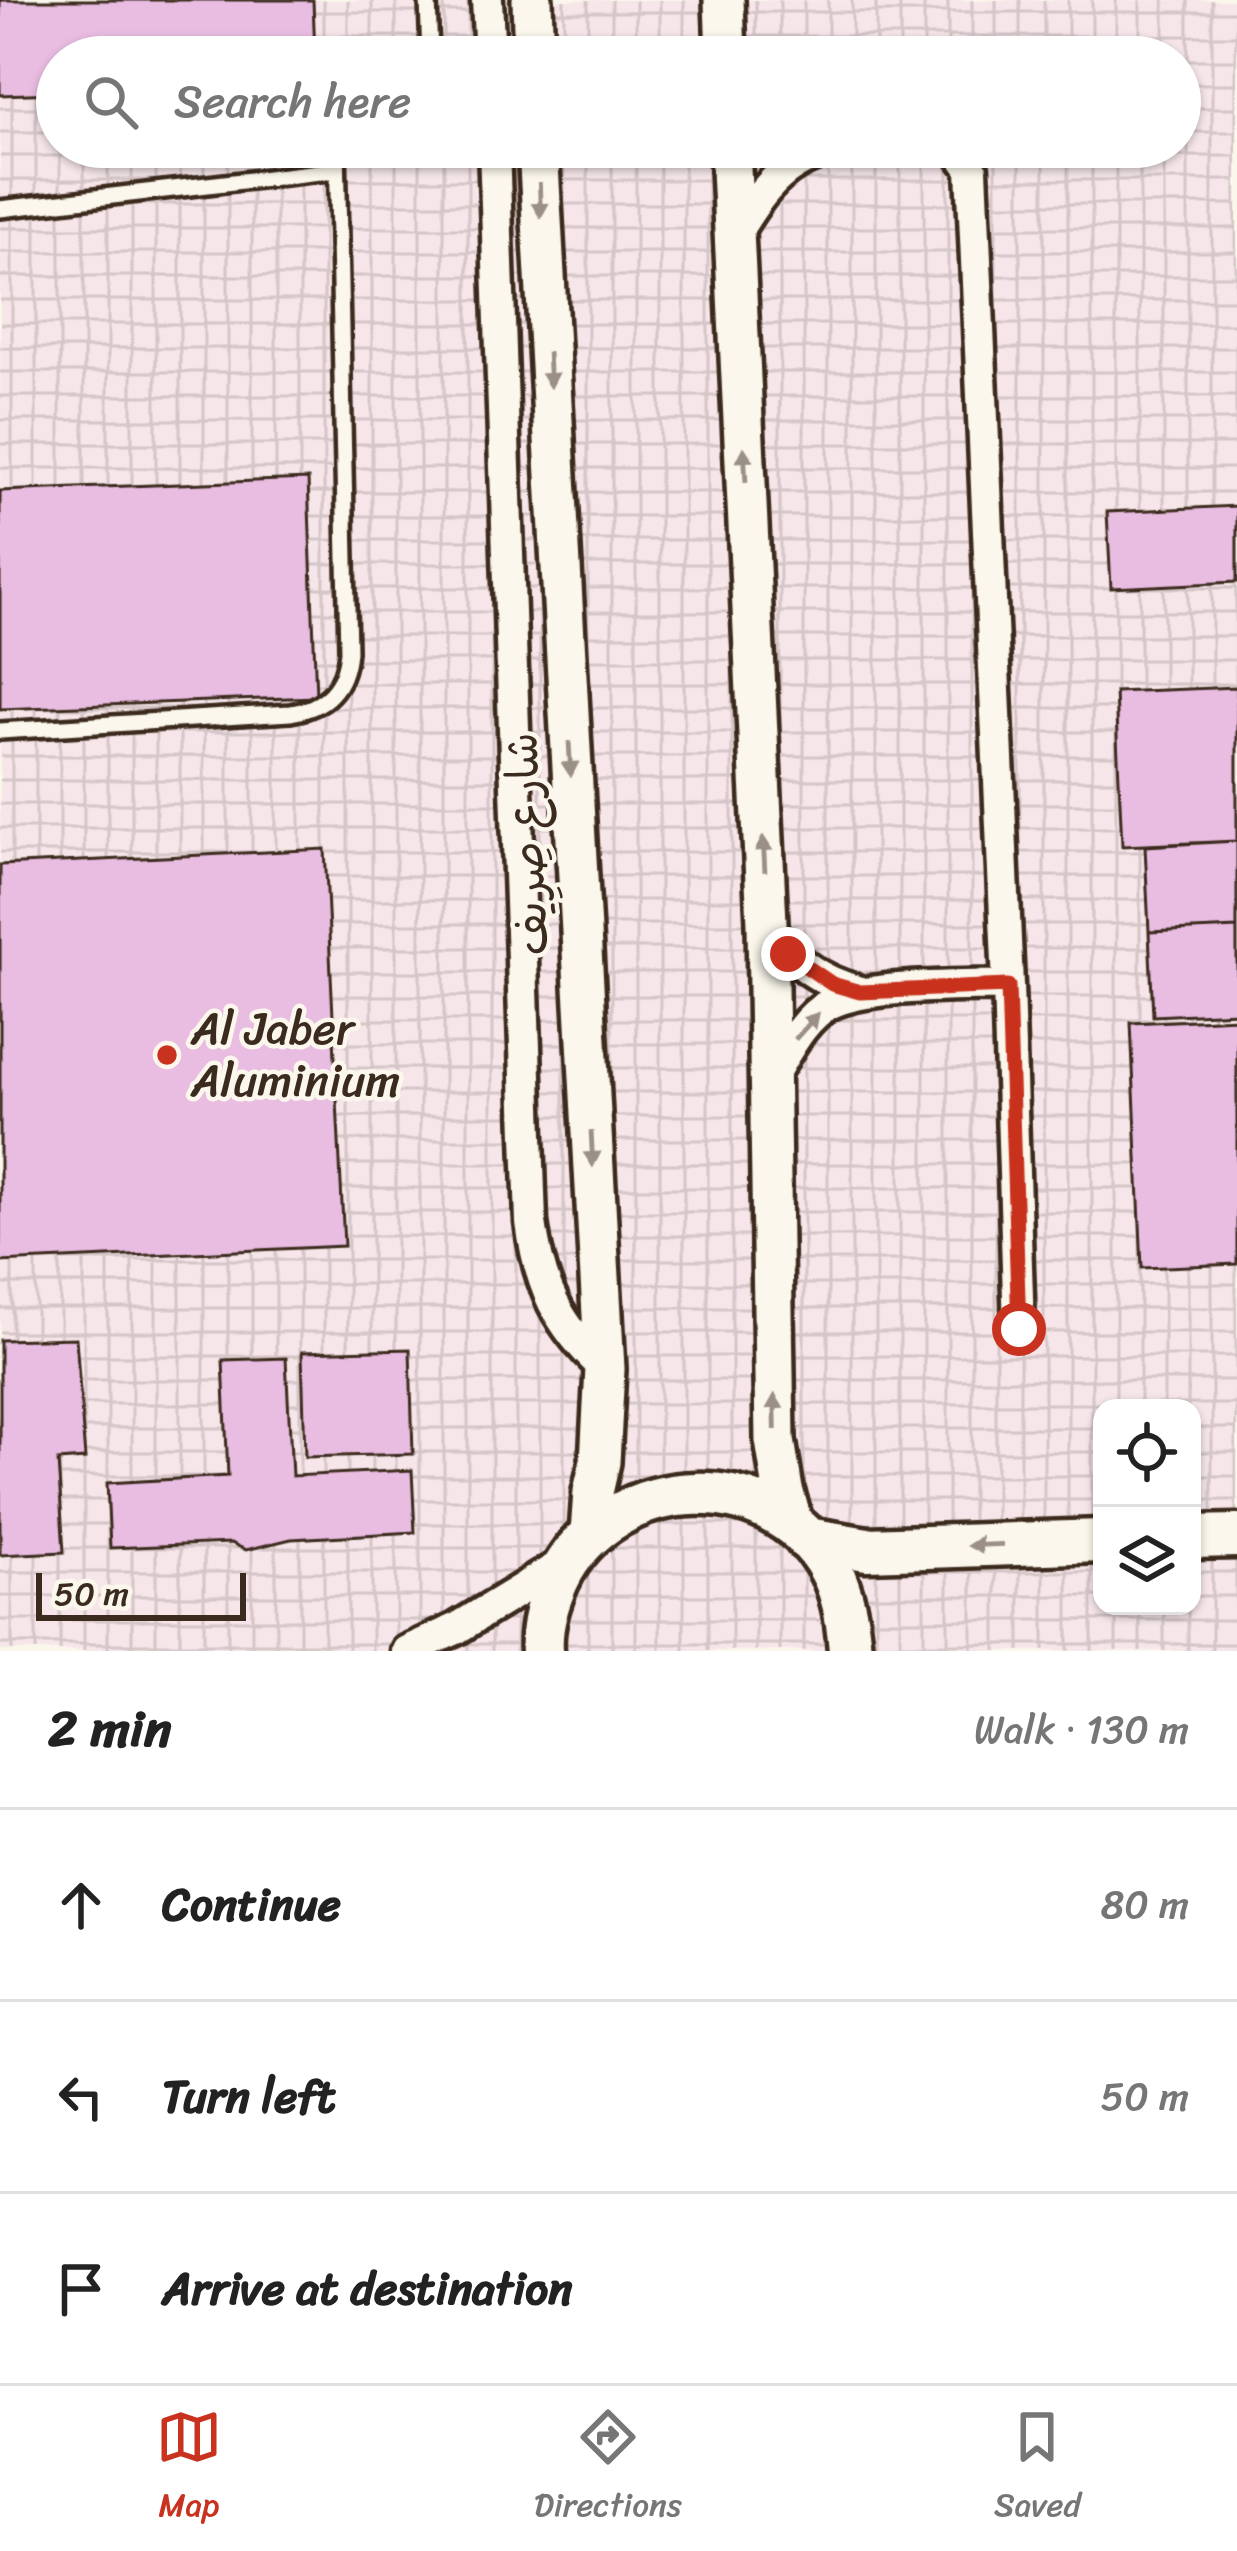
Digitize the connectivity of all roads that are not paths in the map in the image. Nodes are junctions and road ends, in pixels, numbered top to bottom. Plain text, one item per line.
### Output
1 (428, 0) edge
2 (487, 0) edge
3 (532, 0) edge
4 (724, 0) edge
5 (429, 36) edge
6 (489, 36) edge
7 (533, 36) edge
8 (725, 36) edge
9 (495, 168) edge
10 (539, 168) edge
11 (731, 168) edge
12 (785, 168) edge
13 (971, 168) edge
14 (337, 170) joint
15 (0, 208) edge
16 (734, 236) junction
17 (0, 731) edge
18 (767, 923) junction
19 (1008, 986) junction
20 (860, 992) junction
21 (770, 1077) junction
22 (1019, 1329) dead end
23 (605, 1369) junction
24 (801, 1533) junction
25 (1237, 1536) edge
26 (1201, 1538) edge
27 (1093, 1541) edge
28 (579, 1548) junction
29 (406, 1651) edge
30 (542, 1651) edge
31 (850, 1651) edge

1 - 5 lane
2 - 6 street
3 - 7 street
4 - 8 street
9 - 23 street
10 -> 23 street, شارع صِرِيف
11 - 16 street
12 - 16 street
13 - 19 street
14 - 15 lane
14 - 17 lane
18 -> 16 street
18 - 20 street
18 - 21 street
19 - 20 street
19 - 22 street
21 -> 20 street
24 -> 21 street
23 - 28 street, شارع صِرِيف
27 -> 24 main road
24 - 28 main road
24 - 31 main road
25 - 26 main road
28 - 29 street
28 - 30 main road

